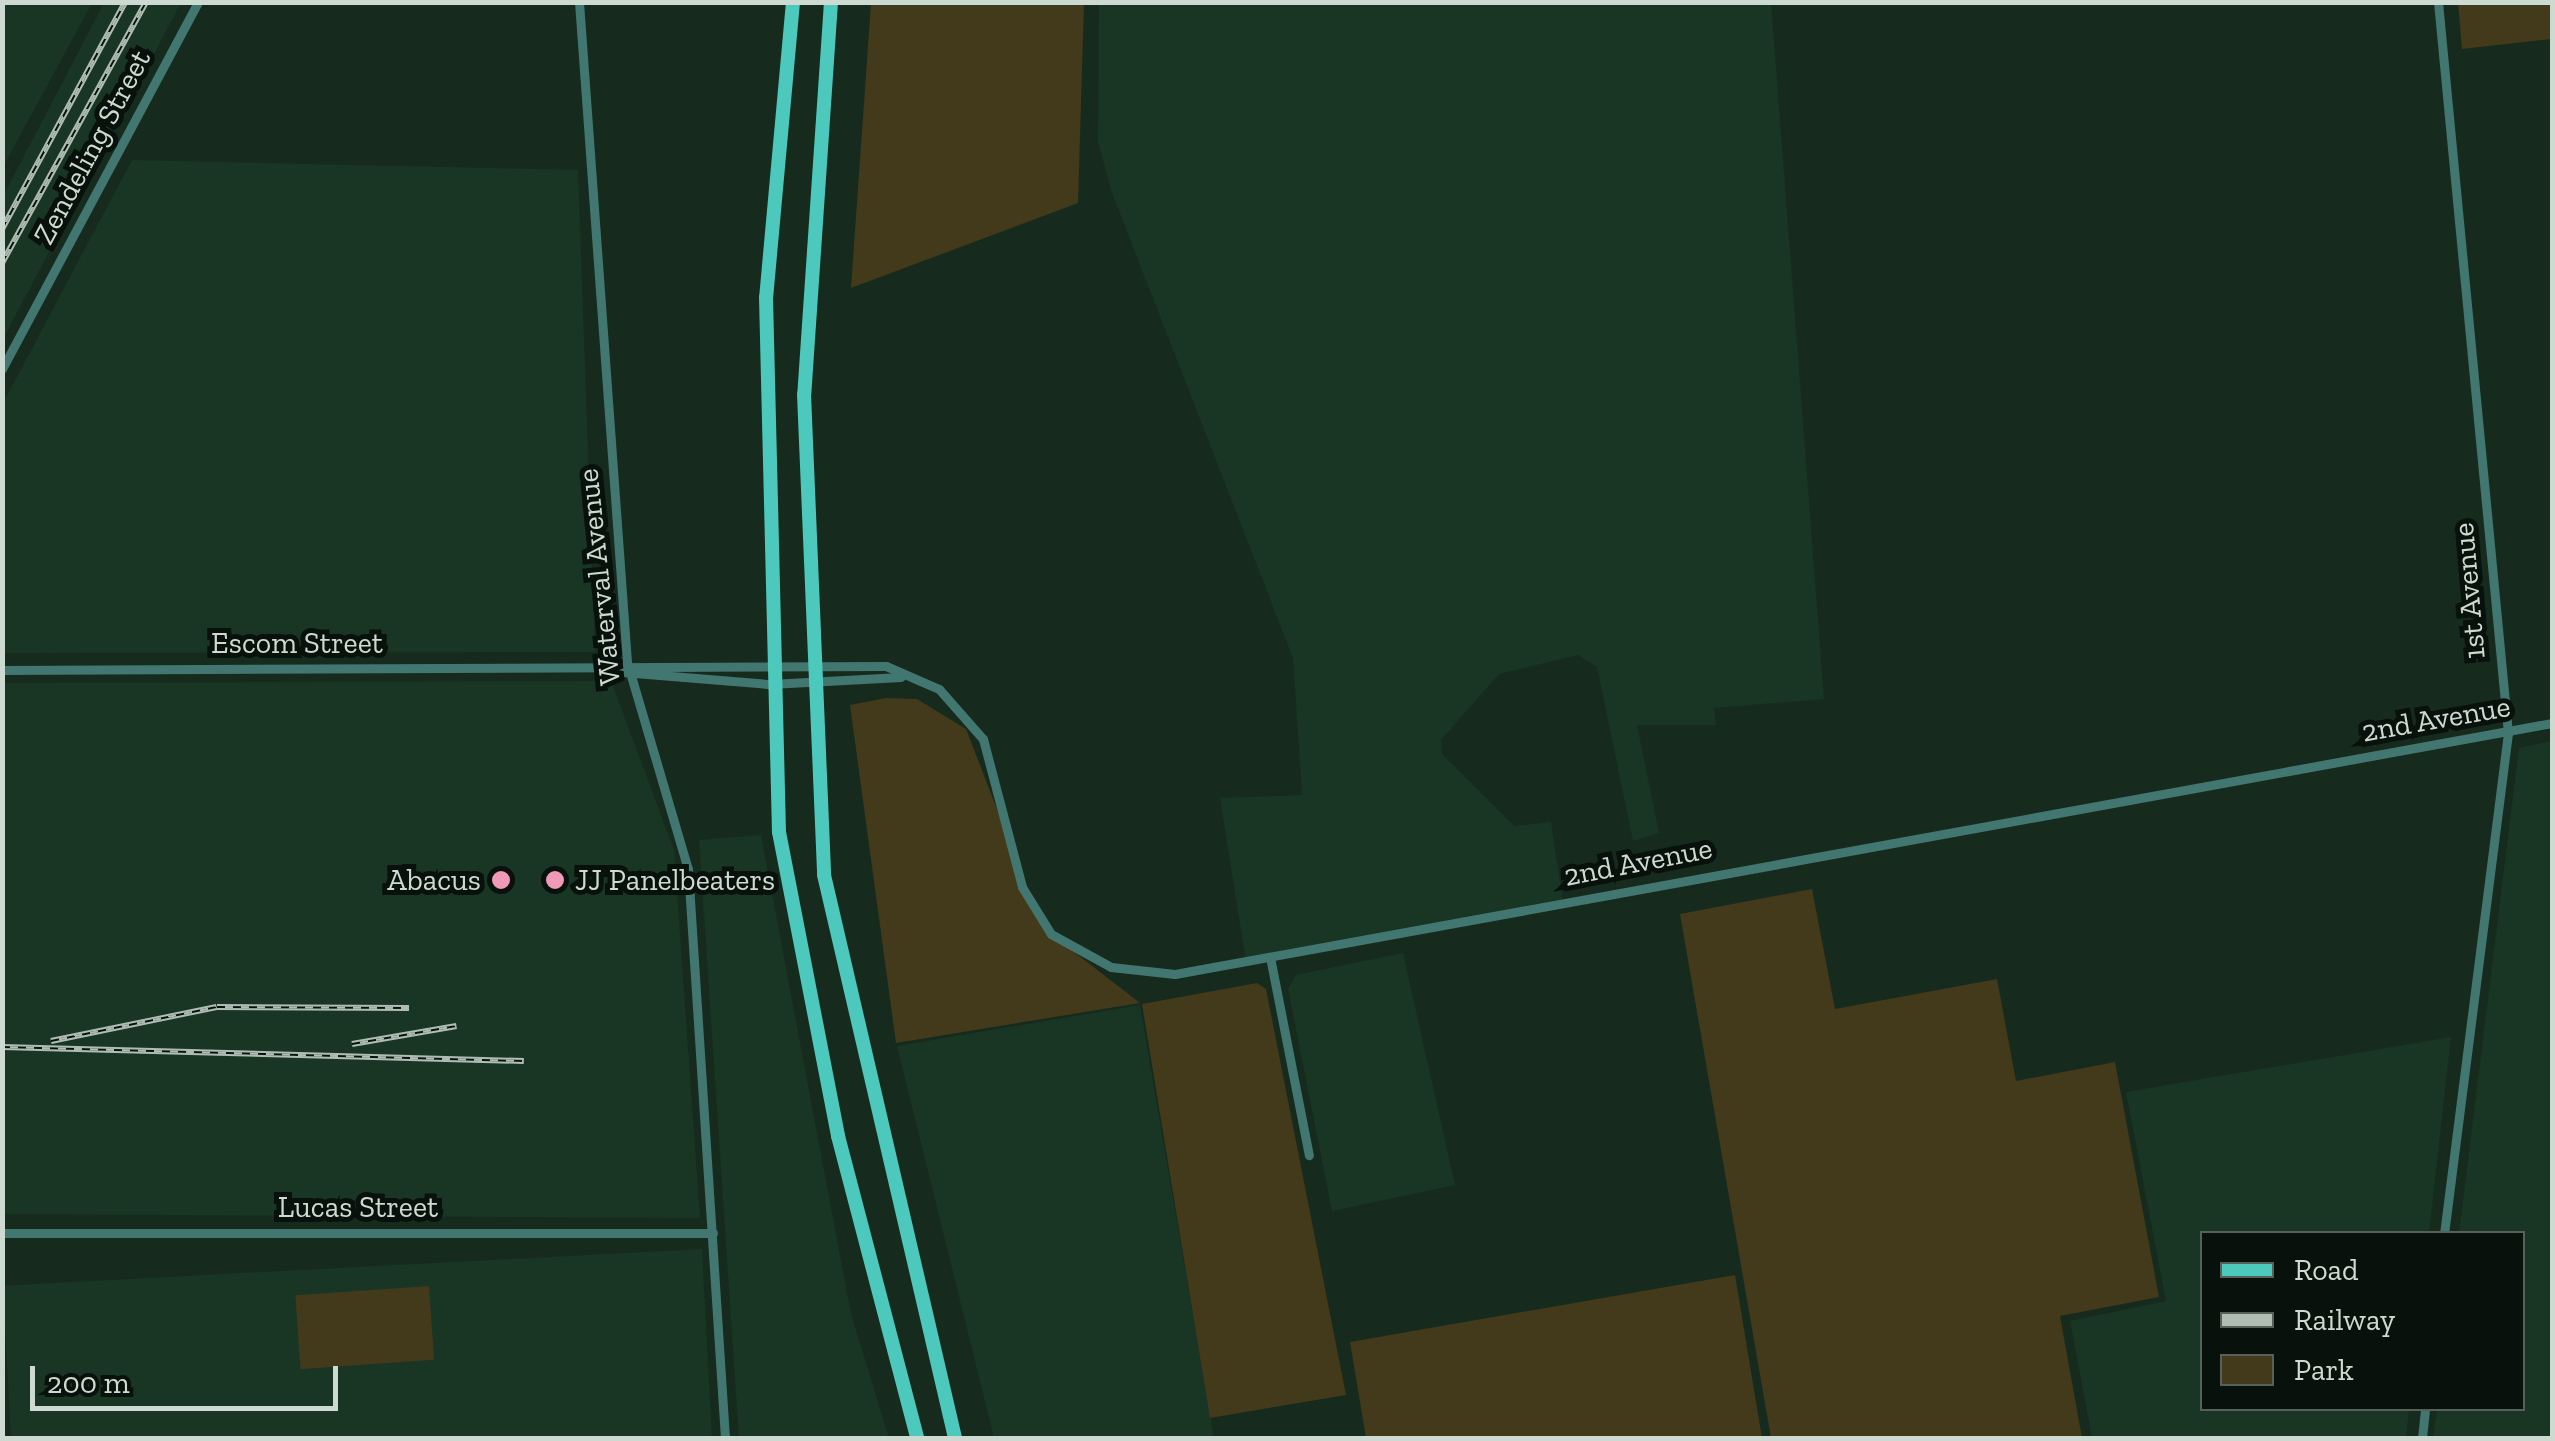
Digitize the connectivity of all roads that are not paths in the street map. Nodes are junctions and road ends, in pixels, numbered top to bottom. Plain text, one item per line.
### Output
1 (198, 2) edge
2 (579, 2) edge
3 (793, 2) edge
4 (831, 2) edge
5 (2438, 2) edge
6 (2, 369) edge
7 (627, 662) junction
8 (768, 662) junction
9 (808, 662) junction
10 (591, 669) junction
11 (2, 670) edge
12 (630, 676) junction
13 (902, 677) junction
14 (811, 682) junction
15 (770, 684) junction
16 (2552, 723) edge
17 (2508, 733) junction
18 (1270, 957) junction
19 (1309, 1155) dead end
20 (2444, 1231) edge
21 (2, 1233) edge
22 (713, 1234) junction
23 (2425, 1411) edge
24 (724, 1438) edge
25 (917, 1438) edge
26 (956, 1438) edge
27 (2422, 1438) edge

1 - 6 street, Zendeling Street
2 - 7 street, Waterval Avenue
3 - 8 main road
4 - 9 main road
5 - 17 street, 1st Avenue
7 - 8 street, Escom Street
7 - 10 street, Escom Street
7 - 12 street, Waterval Avenue
8 - 9 street, Escom Street
8 - 15 main road
9 - 13 street, 2nd Avenue
9 - 14 main road
10 - 11 street, Escom Street
10 - 12 street, Escom Street
12 - 15 street, Escom Street
12 - 22 street, Waterval Avenue
13 - 14 street, 2nd Avenue
13 - 18 street, 2nd Avenue
14 - 15 street, Escom Street
14 - 26 main road
15 - 25 main road
16 - 17 street, 2nd Avenue
17 - 18 street, 2nd Avenue
17 - 20 street, 1st Avenue
18 - 19 street
21 - 22 street, Lucas Street
22 - 24 street, Waterval Avenue
23 - 27 street

